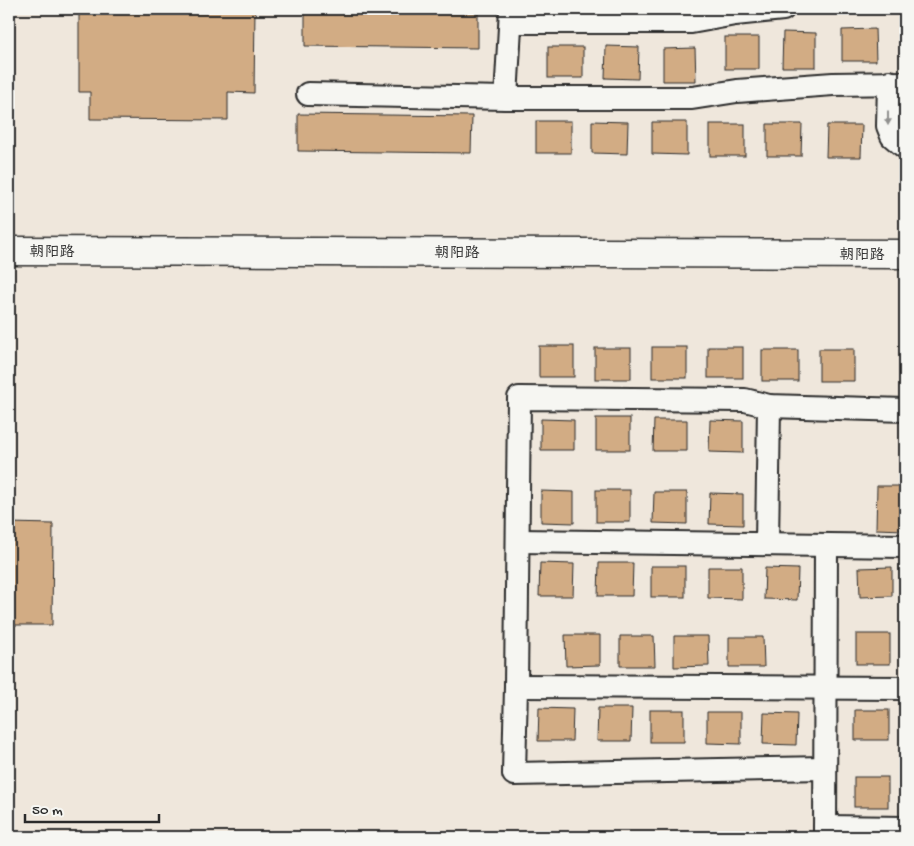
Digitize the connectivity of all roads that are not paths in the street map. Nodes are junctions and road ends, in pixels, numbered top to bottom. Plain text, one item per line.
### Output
1 (783, 9) edge
2 (511, 15) edge
3 (897, 82) edge
4 (308, 94) dead end
5 (506, 98) junction
6 (905, 147) edge
7 (9, 250) edge
8 (905, 254) edge
9 (768, 406) junction
10 (905, 410) edge
11 (518, 541) junction
12 (767, 544) junction
13 (826, 545) junction
14 (905, 546) edge
15 (516, 686) junction
16 (826, 688) junction
17 (905, 688) edge
18 (826, 768) junction
19 (905, 828) edge
20 (825, 832) edge

1 - 2 lane
2 - 5 lane
3 - 5 lane
3 -> 6 lane
4 - 5 lane
7 - 8 main road, 朝阳路
9 - 10 lane
9 - 11 lane
9 - 12 lane
11 - 12 lane
11 - 15 lane
12 - 13 lane
13 - 14 lane
13 - 16 lane
15 - 16 lane
15 - 18 lane
16 - 17 lane
16 - 18 lane
18 - 20 lane
19 - 20 lane

